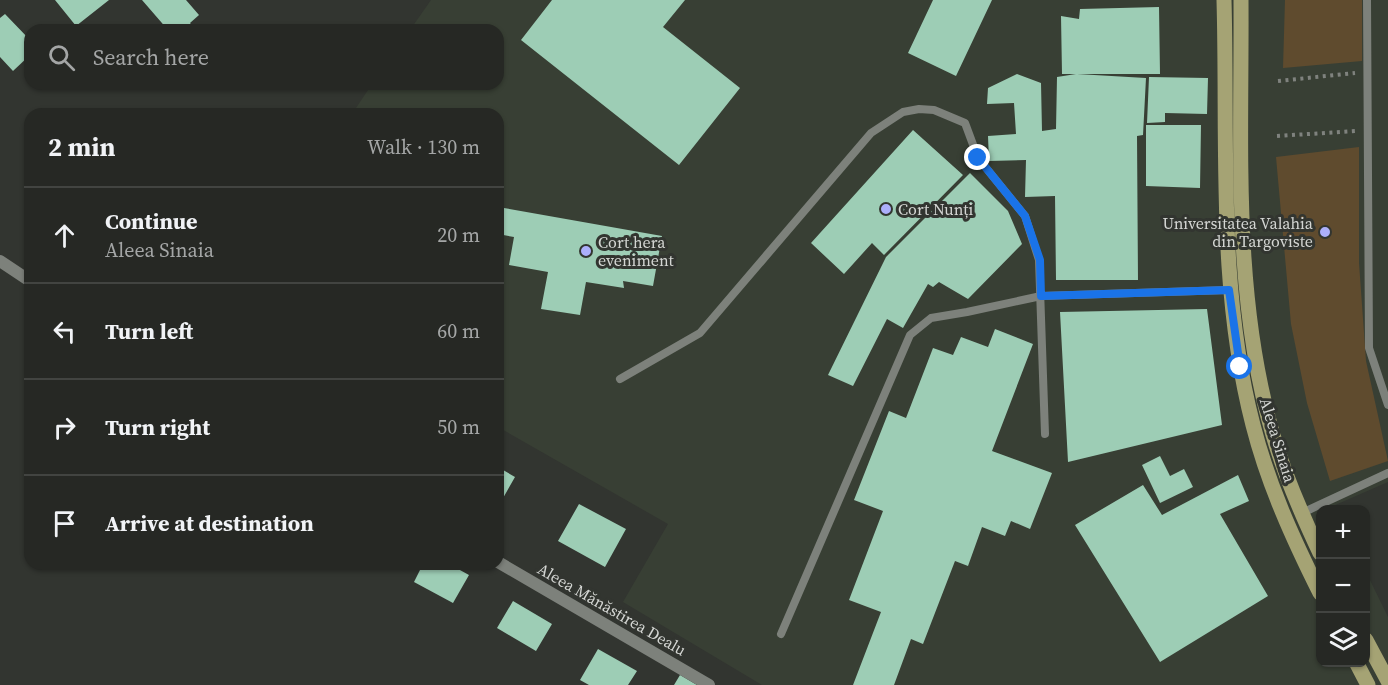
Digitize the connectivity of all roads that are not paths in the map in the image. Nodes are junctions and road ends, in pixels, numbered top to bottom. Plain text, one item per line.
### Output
1 (1224, 0) edge
2 (1241, 0) edge
3 (1367, 0) edge
4 (0, 261) edge
5 (24, 277) edge
6 (1229, 290) junction
7 (1041, 296) junction
8 (620, 379) dead end
9 (1388, 405) edge
10 (1045, 434) dead end
11 (1388, 473) edge
12 (1302, 513) junction
13 (1316, 544) edge
14 (504, 565) edge
15 (1316, 585) edge
16 (781, 634) dead end
17 (1370, 649) edge
18 (1358, 667) edge
19 (1388, 681) edge
20 (709, 685) edge
21 (1368, 685) edge

1 - 6 main road, Aleea Sinaia
2 - 12 main road, Aleea Sinaia
3 - 9 lane
4 - 5 street
6 - 7 lane
6 - 15 main road, Aleea Sinaia
7 - 8 lane
7 - 10 lane
7 - 16 lane
11 - 12 lane
12 - 13 main road, Aleea Sinaia
14 - 20 street, Aleea Mănăstirea Dealu
17 - 19 main road
18 - 21 main road

